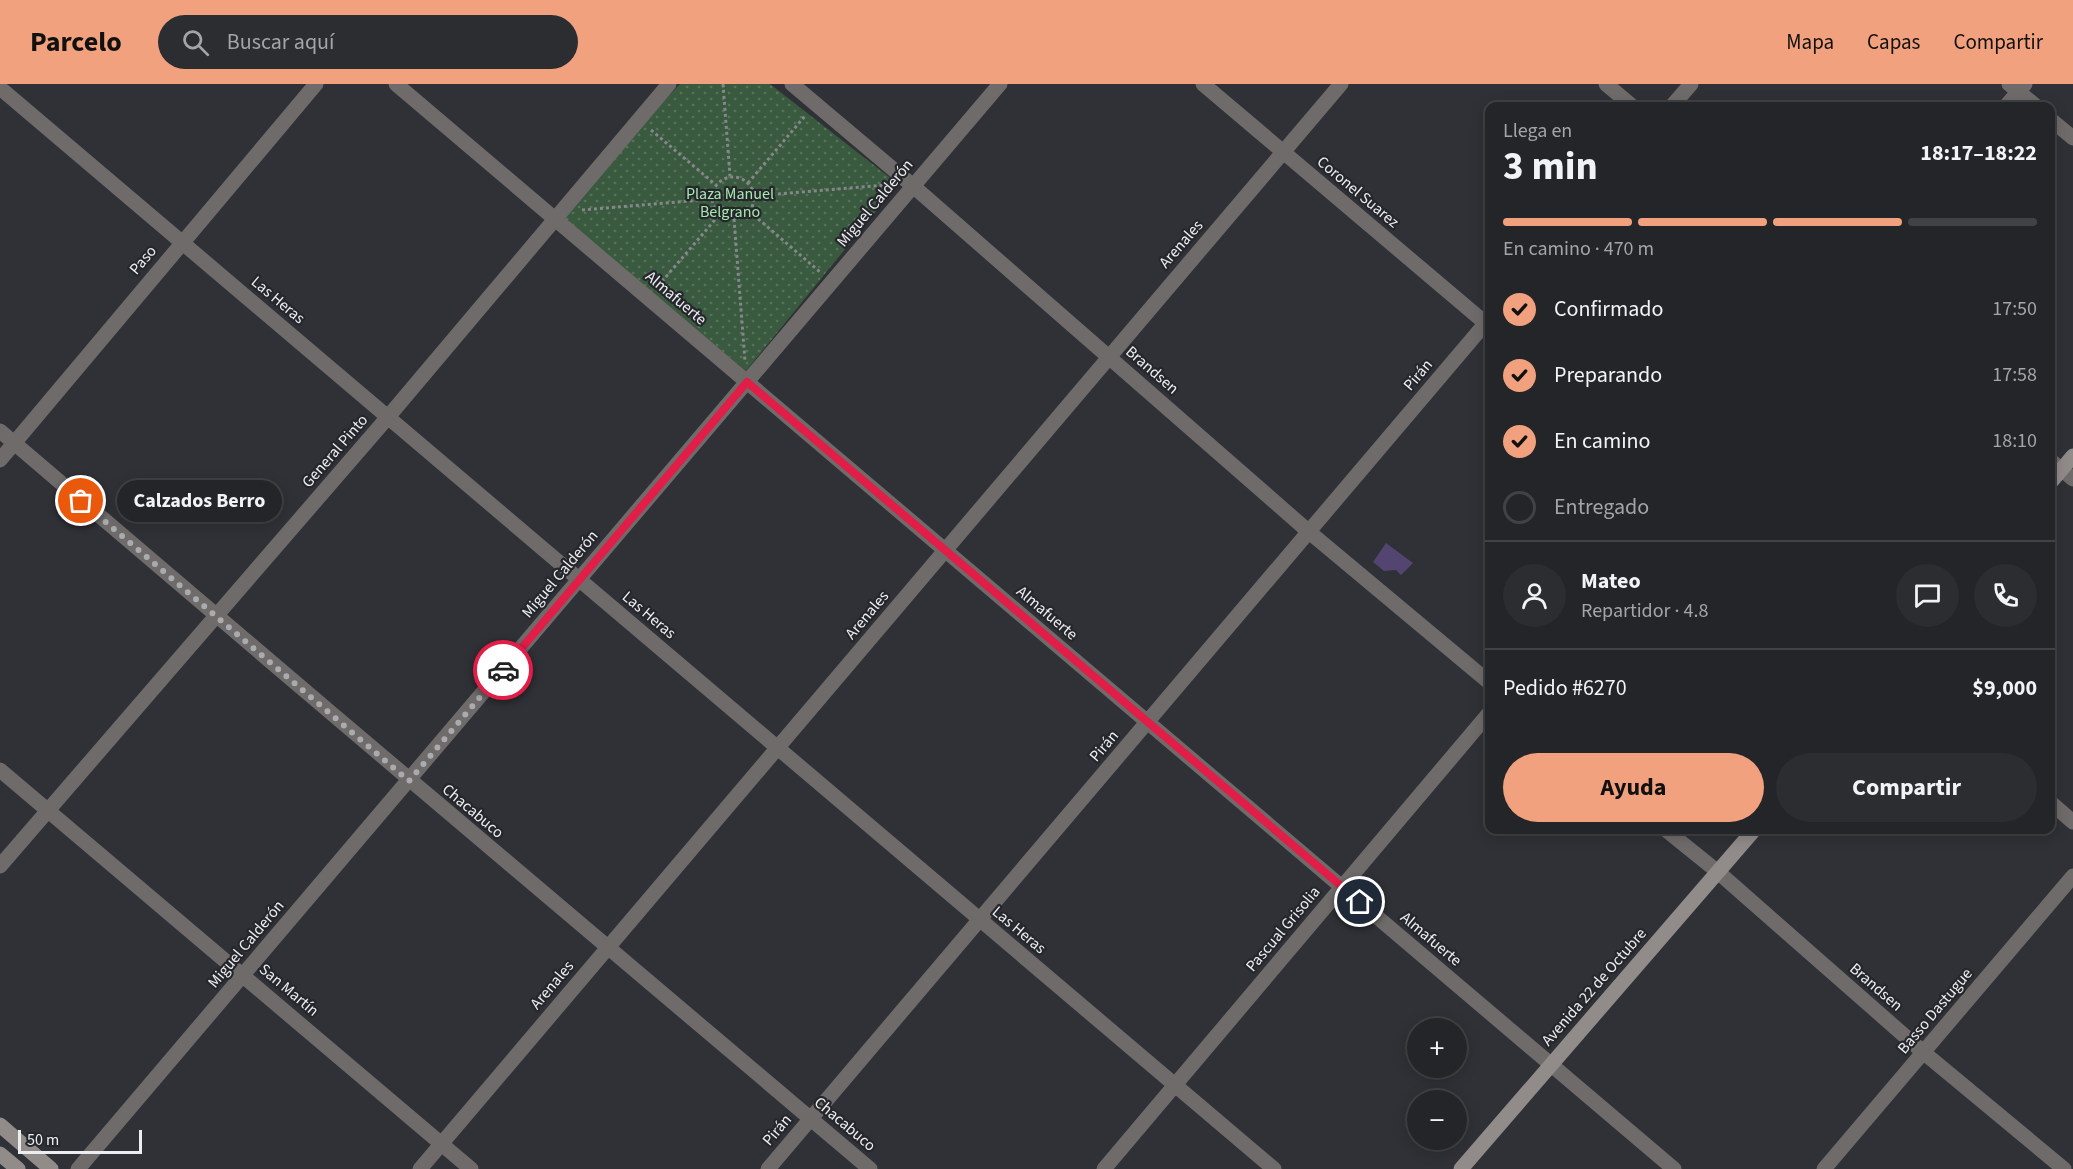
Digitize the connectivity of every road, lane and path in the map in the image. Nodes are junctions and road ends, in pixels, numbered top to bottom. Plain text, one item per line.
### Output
1 (316, 84) edge
2 (396, 84) edge
3 (669, 84) edge
4 (723, 84) edge
5 (792, 84) edge
6 (1000, 84) edge
7 (1203, 84) edge
8 (1341, 84) edge
9 (1606, 84) edge
10 (1691, 84) edge
11 (2018, 87) edge
12 (0, 88) edge
13 (1627, 102) edge
14 (1675, 102) edge
15 (2009, 102) edge
16 (2032, 102) edge
17 (805, 116) dead end
18 (2055, 123) edge
19 (649, 128) dead end
20 (2073, 138) edge
21 (1284, 152) junction
22 (730, 176) junction
23 (748, 183) junction
24 (891, 184) dead end
25 (716, 185) junction
26 (913, 186) junction
27 (754, 196) junction
28 (712, 199) junction
29 (574, 211) dead end
30 (749, 211) junction
31 (720, 214) junction
32 (555, 219) junction
33 (734, 219) junction
34 (182, 242) junction
35 (824, 276) dead end
36 (655, 290) dead end
37 (1485, 320) edge
38 (1485, 326) edge
39 (1109, 357) junction
40 (753, 358) dead end
41 (737, 359) dead end
42 (746, 374) junction
43 (388, 417) junction
44 (0, 431) edge
45 (14, 443) junction
46 (2073, 456) edge
47 (0, 460) edge
48 (2062, 469) edge
49 (1308, 531) junction
50 (945, 550) junction
51 (579, 579) junction
52 (216, 615) junction
53 (1485, 679) edge
54 (1485, 718) edge
55 (1147, 722) junction
56 (778, 748) junction
57 (0, 770) edge
58 (409, 781) junction
59 (2055, 806) edge
60 (47, 810) junction
61 (2073, 822) edge
62 (1671, 834) edge
63 (1751, 834) edge
64 (0, 866) edge
65 (1718, 872) junction
66 (2073, 876) edge
67 (1343, 888) junction
68 (979, 920) junction
69 (609, 947) junction
70 (243, 975) junction
71 (1923, 1053) junction
72 (1550, 1064) junction
73 (1175, 1085) junction
74 (811, 1119) junction
75 (0, 1125) edge
76 (441, 1144) junction
77 (0, 1154) edge
78 (18, 1169) edge
79 (51, 1169) edge
80 (78, 1169) edge
81 (420, 1169) edge
82 (471, 1169) edge
83 (768, 1169) edge
84 (870, 1169) edge
85 (1104, 1169) edge
86 (1274, 1169) edge
87 (1461, 1169) edge
88 (1674, 1169) edge
89 (1824, 1169) edge
90 (2064, 1169) edge

1 - 34 street, Paso
2 - 32 street, Almafuerte
3 - 32 street, General Pinto
4 - 22 path
5 - 26 street, Brandsen
6 - 26 street, Miguel Calderón
7 - 21 street, Coronel Suarez
8 - 21 street, Arenales
9 - 13 street
10 - 14 street
11 - 15 street
11 - 16 street
12 - 34 street, Las Heras
17 - 23 path
18 - 20 street
19 - 25 path
21 - 37 street, Coronel Suarez
21 - 39 street, Arenales
22 - 23 path
22 - 25 path
23 - 27 path
24 - 27 path
25 - 28 path
26 - 39 street, Brandsen
26 - 42 street, Miguel Calderón
27 - 30 path
28 - 29 path
28 - 31 path
30 - 33 path
30 - 35 path
31 - 33 path
31 - 36 path
32 - 42 street, Almafuerte
32 - 43 street, General Pinto
33 - 42 path
34 - 43 street, Las Heras
34 - 45 street, Paso
38 - 49 street, Pirán
39 - 49 street, Brandsen
39 - 50 street, Arenales
40 - 42 path
41 - 42 path
42 - 50 street, Almafuerte
42 - 51 street, Miguel Calderón
43 - 51 street, Las Heras
43 - 52 street, General Pinto
44 - 45 street, Chacabuco
45 - 47 street, Paso
45 - 52 street, Chacabuco
46 - 48 main road
49 - 53 street, Brandsen
49 - 55 street, Pirán
50 - 55 street, Almafuerte
50 - 56 street, Arenales
51 - 56 street, Las Heras
51 - 58 street, Miguel Calderón
52 - 58 street, Chacabuco
52 - 60 street, General Pinto
54 - 67 street, Pascual Grisolia
55 - 67 street, Almafuerte
55 - 68 street, Pirán
56 - 68 street, Las Heras
56 - 69 street, Arenales
57 - 60 street, San Martín
58 - 69 street, Chacabuco
58 - 70 street, Miguel Calderón
59 - 61 street
60 - 64 street, General Pinto
60 - 70 street, San Martín
62 - 65 street, Brandsen
63 - 65 main road, Avenida 22 de Octubre
65 - 71 street, Brandsen
65 - 72 main road, Avenida 22 de Octubre
66 - 71 street, Basso Dastugue
67 - 72 street, Almafuerte
67 - 73 street, Pascual Grisolia
68 - 73 street, Las Heras
68 - 74 street, Pirán
69 - 74 street, Chacabuco
69 - 76 street, Arenales
70 - 76 street, San Martín
70 - 80 street, Miguel Calderón
71 - 89 street, Basso Dastugue
71 - 90 street, Brandsen
72 - 87 main road, Avenida 22 de Octubre
72 - 88 street, Almafuerte
73 - 85 street, Pascual Grisolia
73 - 86 street, Las Heras
74 - 83 street, Pirán
74 - 84 street, Chacabuco
75 - 79 main road
76 - 81 street, Arenales
76 - 82 street, San Martín
77 - 78 main road

